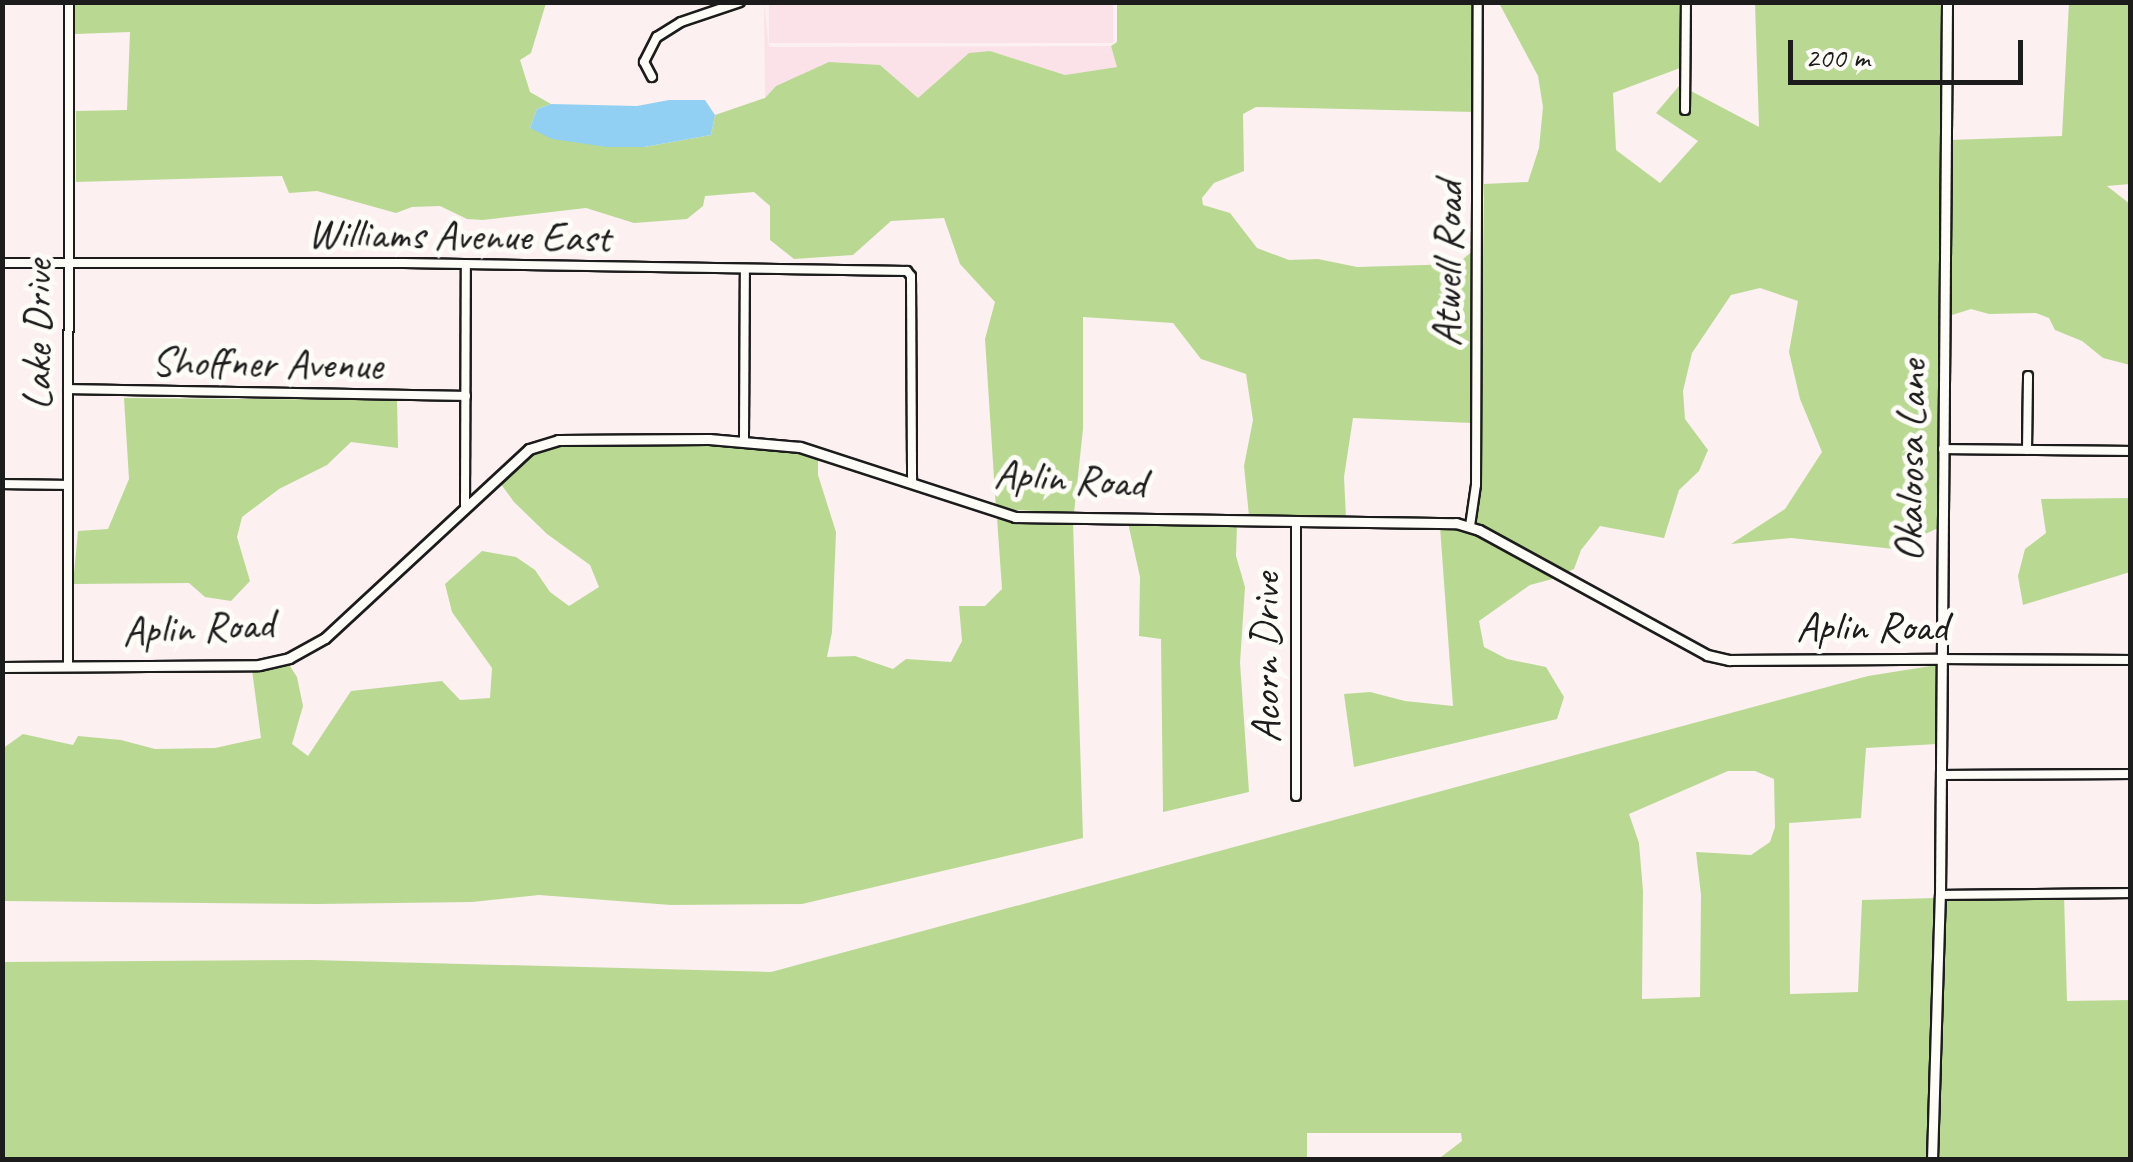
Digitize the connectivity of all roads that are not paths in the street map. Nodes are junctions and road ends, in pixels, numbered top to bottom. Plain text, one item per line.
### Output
1 (69, 2) edge
2 (740, 2) edge
3 (1478, 2) edge
4 (1686, 2) edge
5 (1946, 2) edge
6 (652, 77) dead end
7 (1684, 110) dead end
8 (68, 263) junction
9 (2, 264) edge
10 (466, 264) junction
11 (744, 270) junction
12 (2028, 376) dead end
13 (68, 389) junction
14 (466, 396) junction
15 (744, 439) junction
16 (1943, 449) junction
17 (2028, 450) junction
18 (2130, 451) edge
19 (912, 482) junction
20 (2, 484) edge
21 (68, 486) junction
22 (465, 505) junction
23 (1296, 521) junction
24 (1470, 526) junction
25 (1941, 659) junction
26 (2130, 660) edge
27 (68, 666) junction
28 (2, 667) edge
29 (2130, 774) edge
30 (1941, 775) junction
31 (1296, 796) dead end
32 (2130, 894) edge
33 (1940, 896) junction
34 (1932, 1160) edge

1 - 8 street, Lake Drive
2 - 6 street
3 - 24 street, Atwell Road
4 - 7 street
5 - 16 street, Okaloosa Lane
8 - 9 street, Williams Avenue East
8 - 10 street, Williams Avenue East
8 - 13 street, Lake Drive
10 - 11 street, Williams Avenue East
10 - 14 street
11 - 15 street
11 - 19 street, Williams Avenue East
12 - 17 street
13 - 14 street, Shoffner Avenue
13 - 21 street, Lake Drive
14 - 22 street
15 - 19 street, Aplin Road
15 - 22 street, Aplin Road
16 - 17 street
16 - 25 street, Okaloosa Lane
17 - 18 street
19 - 23 street, Aplin Road
20 - 21 street
21 - 27 street, Lake Drive
22 - 27 street, Aplin Road
23 - 24 street, Aplin Road
23 - 31 street, Acorn Drive
24 - 25 street, Aplin Road
25 - 26 street, Aplin Road
25 - 30 street, Okaloosa Lane
27 - 28 street, Aplin Road
29 - 30 street
30 - 33 street, Okaloosa Lane
32 - 33 street
33 - 34 street, Okaloosa Lane

